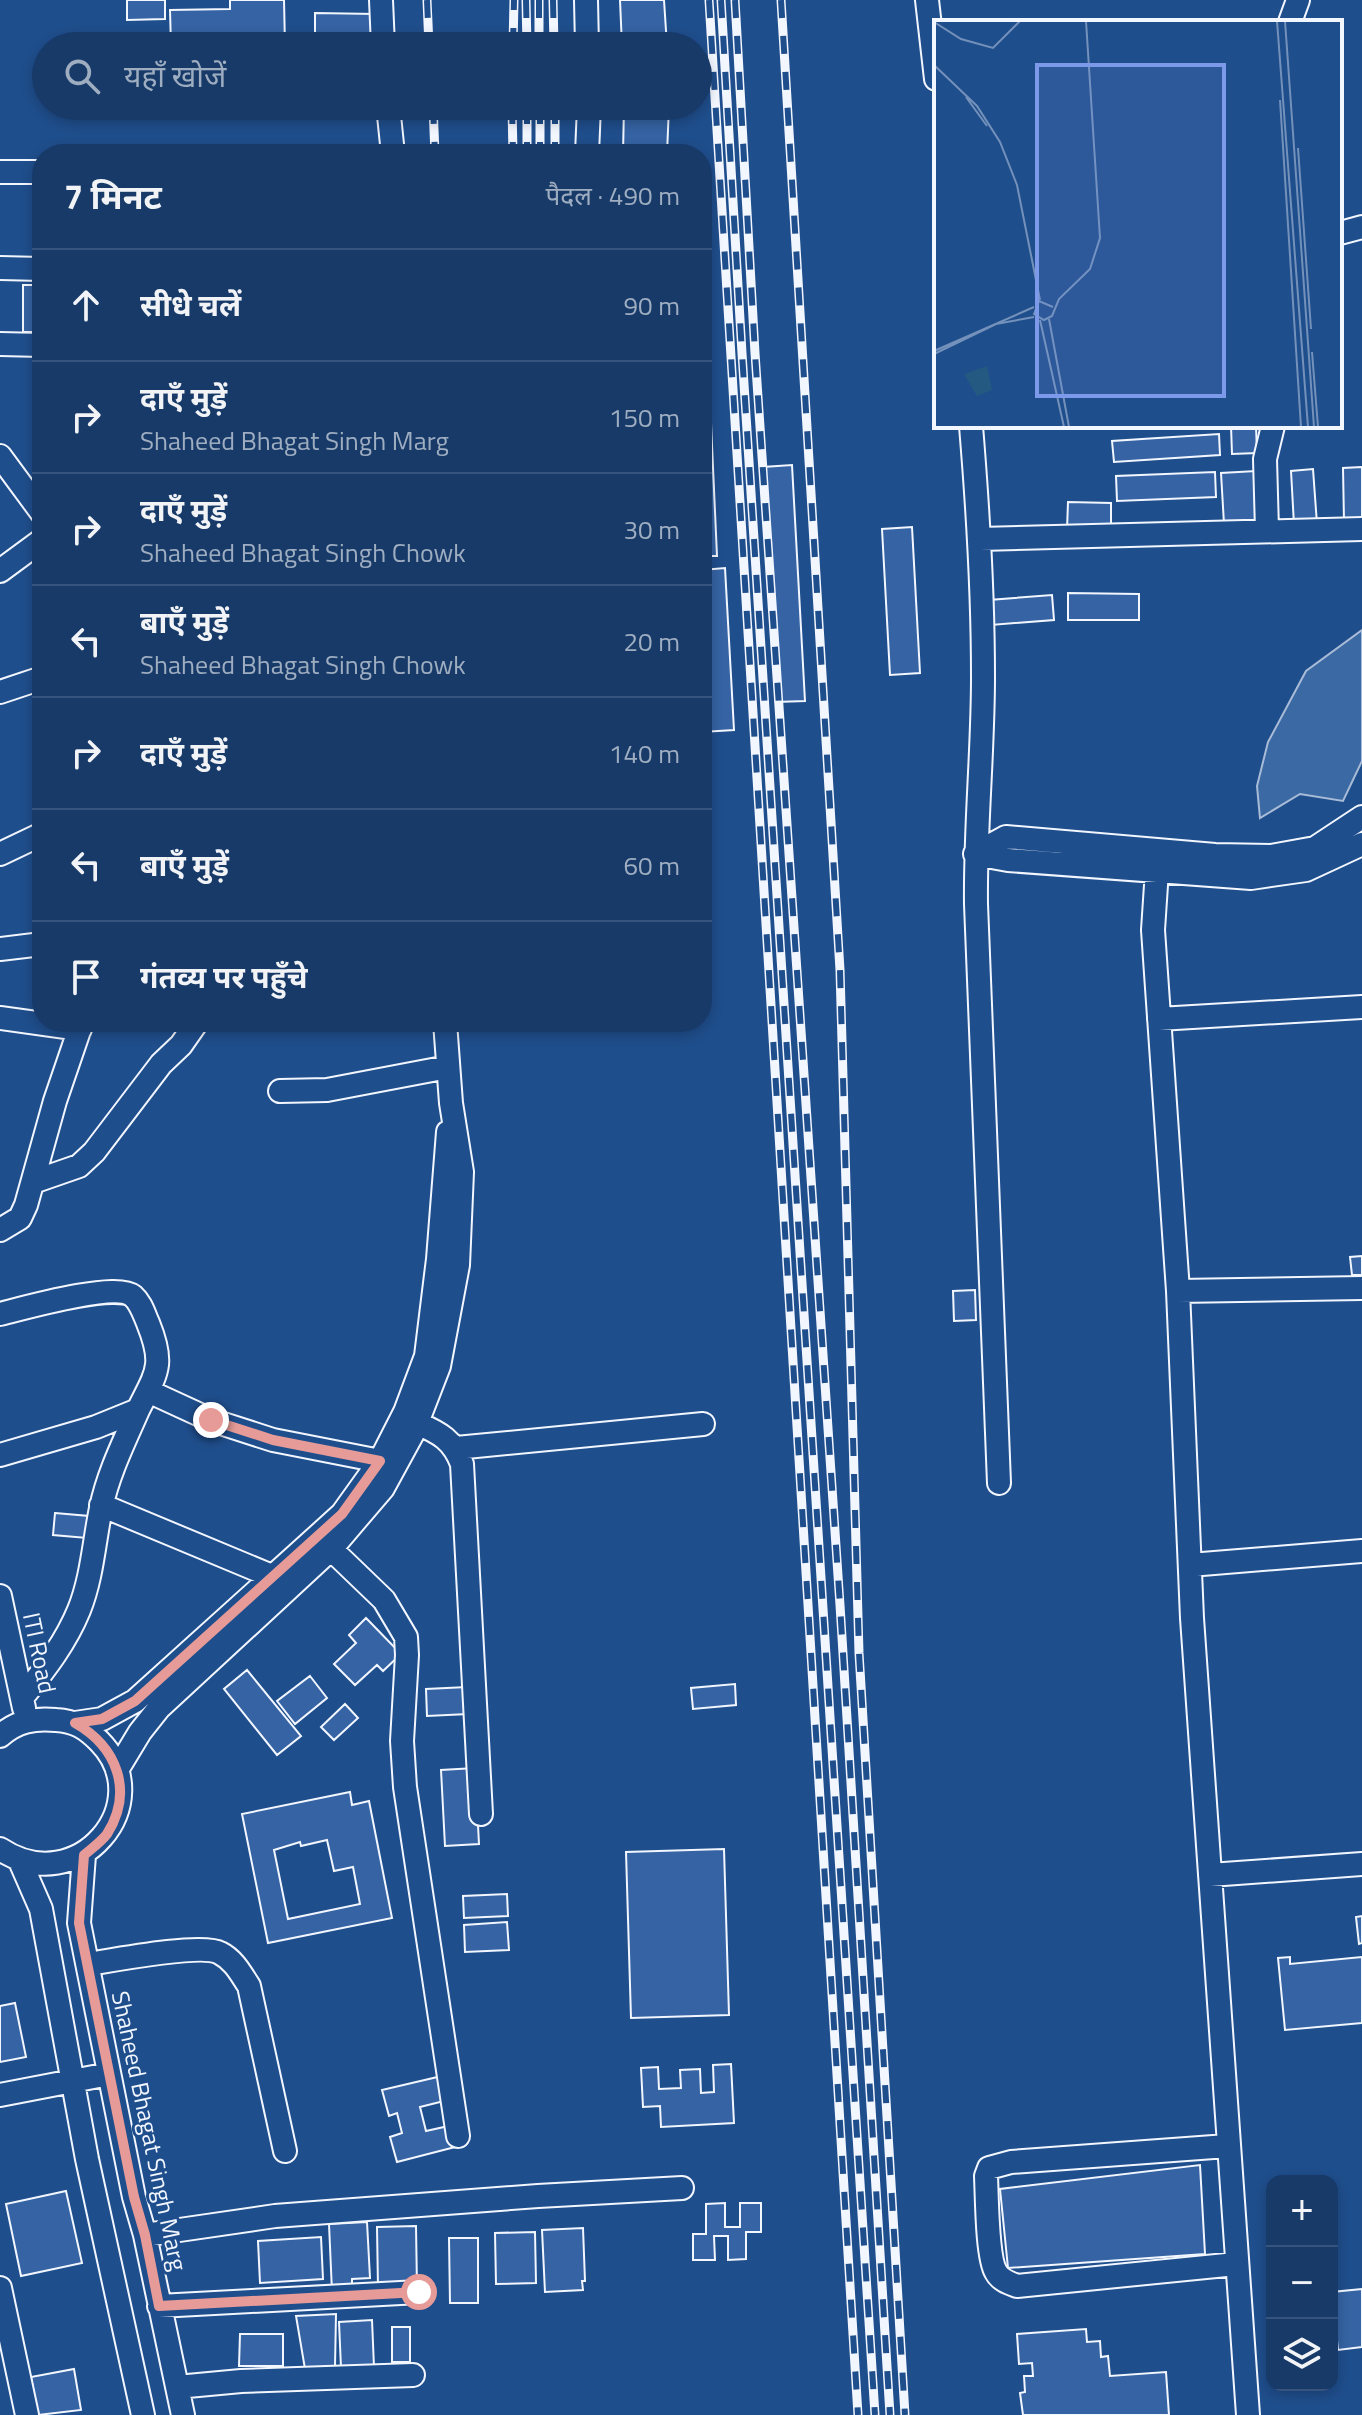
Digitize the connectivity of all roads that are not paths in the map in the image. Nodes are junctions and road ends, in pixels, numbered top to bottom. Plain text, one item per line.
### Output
1 (381, 0) edge
2 (586, 0) edge
3 (927, 0) edge
4 (1298, 0) edge
5 (1291, 20) edge
6 (382, 32) edge
7 (587, 32) edge
8 (934, 61) edge
9 (389, 120) edge
10 (588, 120) edge
11 (392, 144) edge
12 (587, 144) edge
13 (0, 172) edge
14 (32, 172) edge
15 (1362, 227) edge
16 (1342, 232) edge
17 (0, 268) edge
18 (32, 269) edge
19 (0, 344) edge
20 (32, 345) edge
21 (971, 428) edge
22 (1273, 428) edge
23 (0, 456) edge
24 (32, 499) edge
25 (1362, 529) edge
26 (1267, 530) junction
27 (980, 539) junction
28 (32, 547) edge
29 (0, 571) edge
30 (32, 681) edge
31 (0, 692) edge
32 (1362, 817) edge
33 (32, 839) edge
34 (1362, 844) edge
35 (0, 854) edge
36 (975, 854) junction
37 (1157, 870) junction
38 (32, 945) edge
39 (0, 949) edge
40 (1362, 1007) edge
41 (0, 1018) edge
42 (1159, 1019) junction
43 (32, 1021) edge
44 (79, 1032) edge
45 (190, 1032) edge
46 (446, 1032) edge
47 (448, 1067) junction
48 (280, 1091) dead end
49 (451, 1103) junction
50 (33, 1182) junction
51 (0, 1230) edge
52 (1362, 1288) edge
53 (1178, 1291) junction
54 (0, 1314) edge
55 (143, 1401) junction
56 (417, 1423) junction
57 (703, 1424) dead end
58 (456, 1448) junction
59 (0, 1455) edge
60 (380, 1461) junction
61 (999, 1483) dead end
62 (101, 1505) junction
63 (331, 1549) junction
64 (1362, 1551) edge
65 (1190, 1565) junction
66 (274, 1577) junction
67 (0, 1596) edge
68 (22, 1698) junction
69 (26, 1721) junction
70 (75, 1723) junction
71 (0, 1736) edge
72 (117, 1770) junction
73 (481, 1814) dead end
74 (0, 1849) edge
75 (84, 1855) junction
76 (20, 1861) junction
77 (1362, 1864) edge
78 (1210, 1875) junction
79 (89, 1964) junction
80 (109, 2074) junction
81 (73, 2081) junction
82 (0, 2095) edge
83 (458, 2136) dead end
84 (1227, 2146) junction
85 (285, 2151) dead end
86 (682, 2188) dead end
87 (145, 2235) junction
88 (1236, 2264) junction
89 (0, 2288) edge
90 (419, 2292) dead end
91 (159, 2306) junction
92 (413, 2375) dead end
93 (177, 2387) junction
94 (27, 2415) edge
95 (143, 2415) edge
96 (183, 2415) edge
97 (1248, 2415) edge

1 - 6 street
2 - 7 street
3 - 8 street
4 - 5 street
9 - 11 street
10 - 12 street
13 - 14 street
15 - 16 street
17 - 18 street
19 - 20 street
21 - 27 street
22 - 26 street
23 - 24 street
25 - 26 street
26 - 27 street
27 - 36 street
28 - 29 street
30 - 31 street
32 - 36 street
33 - 35 street
34 - 37 street
36 - 37 street
36 - 61 street
37 - 42 street
38 - 39 street
40 - 42 street
41 - 43 street
42 - 53 street
44 - 50 street
45 - 50 street
46 - 47 street
47 - 48 street
47 - 49 street
49 - 56 street
49 - 60 street
50 - 51 street
52 - 53 street
53 - 65 street
54 - 55 street
55 - 59 street
55 - 60 street
55 - 62 street
56 - 58 street
56 - 63 street
57 - 58 street
58 - 73 street
60 - 66 street
62 - 66 street
62 - 68 street
63 - 72 street
63 - 83 street
64 - 65 street
65 - 78 street
66 - 70 street
67 - 68 street, ITI Road
68 - 69 street, ITI Road
69 - 70 street
69 - 71 street
70 - 72 street
72 - 75 street
74 - 76 street
75 - 76 street
75 - 79 street, Shaheed Bhagat Singh Marg
76 - 81 street
77 - 78 street
78 - 84 street
79 - 80 street, Shaheed Bhagat Singh Marg
79 - 85 street
80 - 81 street
80 - 87 street, Shaheed Bhagat Singh Marg
81 - 82 street
81 - 95 street
84 - 88 street
84 - 88 street
86 - 87 street
87 - 91 street, Shaheed Bhagat Singh Marg
88 - 97 street
89 - 94 street
90 - 91 street
91 - 93 street, Shaheed Bhagat Singh Marg
92 - 93 street
93 - 96 street, Shaheed Bhagat Singh Marg

